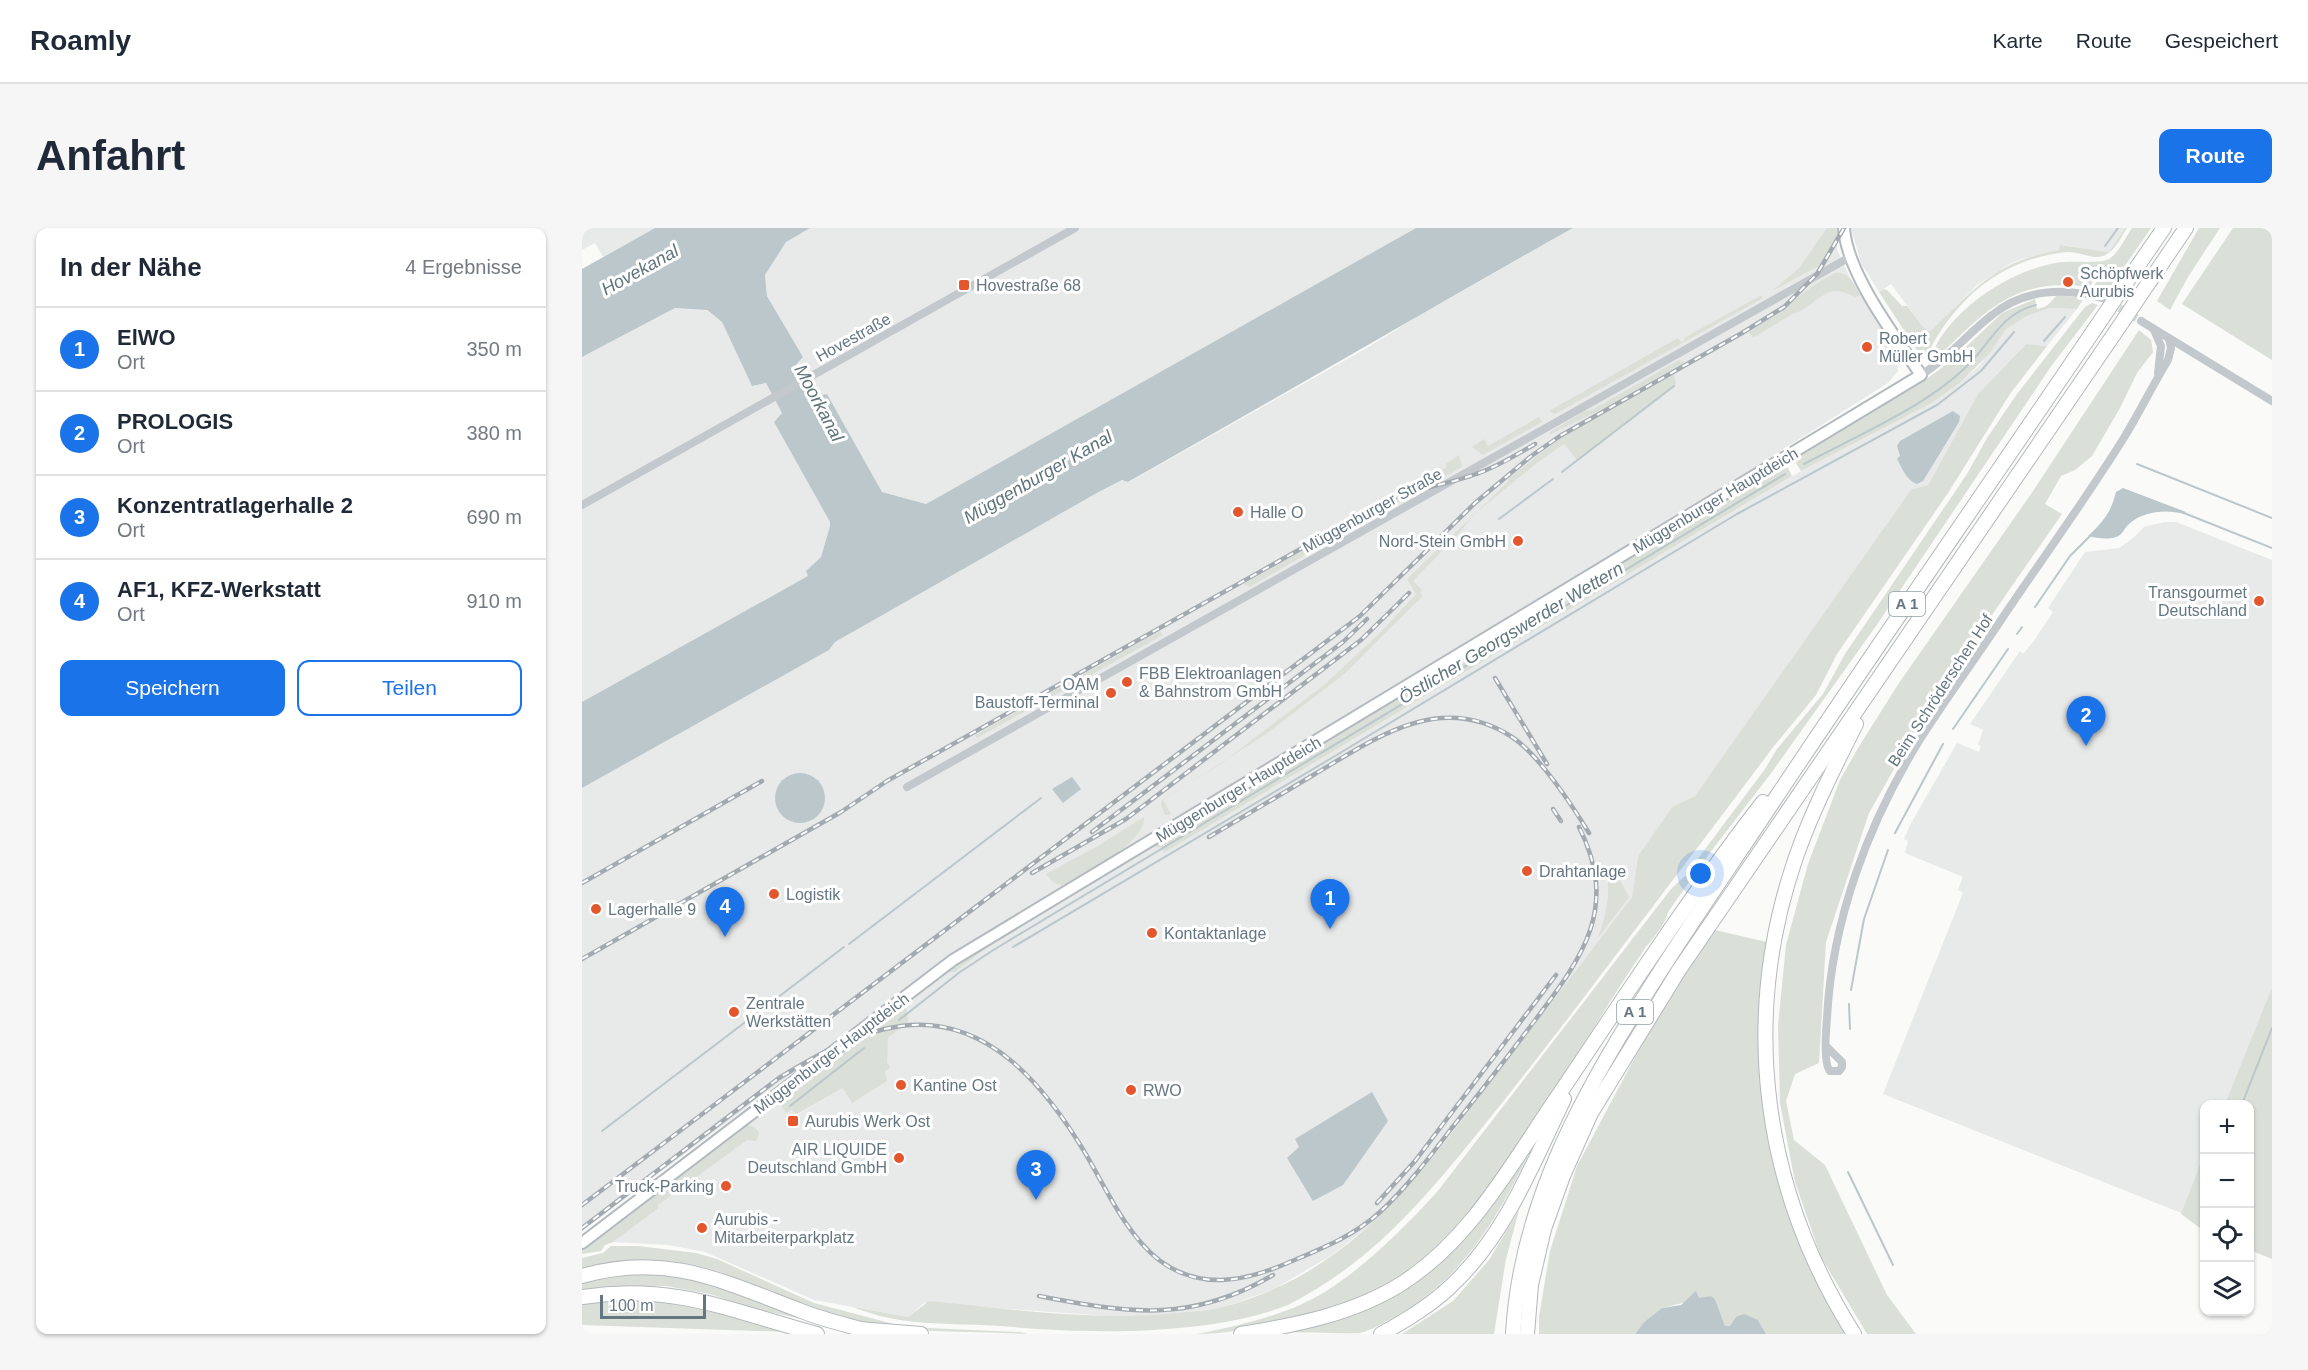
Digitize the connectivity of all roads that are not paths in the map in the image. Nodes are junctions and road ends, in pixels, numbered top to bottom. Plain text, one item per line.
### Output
1 (1075, 228) edge
2 (1844, 228) edge
3 (2164, 228) edge
4 (2186, 228) edge
5 (1850, 257) junction
6 (2105, 305) junction
7 (2141, 321) tunnel mouth
8 (2153, 329) junction
9 (2169, 339) junction
10 (1921, 375) junction
11 (2156, 380) junction
12 (2272, 401) edge
13 (582, 505) edge
14 (1874, 687) junction
15 (1827, 720) junction
16 (907, 787) dead end
17 (1826, 1046) dead end
18 (1588, 1051) junction
19 (582, 1243) edge
20 (582, 1276) edge
21 (582, 1297) edge
22 (750, 1314) junction
23 (865, 1330) junction
24 (817, 1334) edge
25 (921, 1334) edge
26 (1241, 1334) edge
27 (1381, 1334) edge
28 (1513, 1334) edge
29 (1527, 1334) edge
30 (1854, 1334) edge

1 - 13 street, Hovestraße
2 - 5 street
3 - 6 highway, A 1, bridge
4 - 14 highway, A 1, bridge
5 - 10 street
5 - 16 street, Müggenburger Straße
6 - 10 street
6 - 15 highway, A 1
7 - 8 street
8 - 9 street
8 - 11 street, Beim Schröderschen Hof
9 - 11 street, Beim Schröderschen Hof
9 - 12 street
10 - 19 street, Müggenburger Hauptdeich
11 - 17 street, Beim Schröderschen Hof
14 - 29 highway
14 - 30 highway, A 1
15 - 18 highway
15 - 28 highway, A 1
18 - 26 highway
18 - 27 highway
20 - 23 highway
21 - 22 highway
22 - 23 highway
22 - 24 highway
23 - 25 highway

